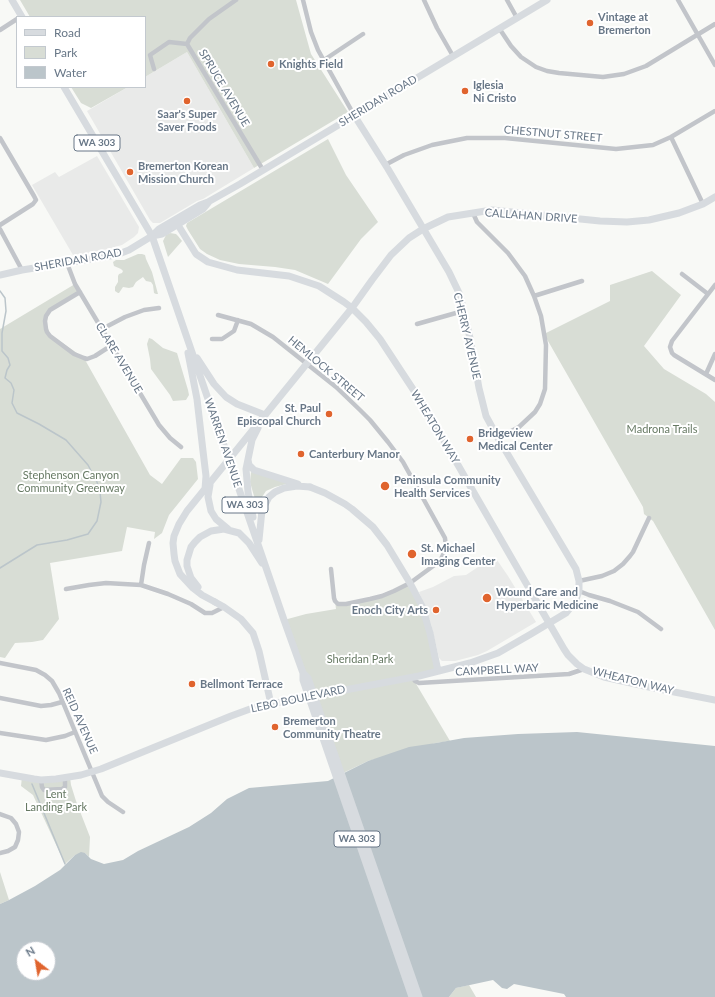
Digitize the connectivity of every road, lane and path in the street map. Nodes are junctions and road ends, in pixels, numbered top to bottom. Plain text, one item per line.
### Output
1 (12, 0) edge
2 (236, 0) edge
3 (303, 0) edge
4 (424, 0) edge
5 (507, 0) edge
6 (547, 0) edge
7 (678, 0) edge
8 (20, 16) edge
9 (517, 18) junction
10 (16, 20) edge
11 (715, 24) edge
12 (499, 28) junction
13 (0, 30) edge
14 (363, 34) dead end
15 (698, 36) junction
16 (187, 44) junction
17 (453, 56) junction
18 (324, 60) junction
19 (715, 65) edge
20 (154, 69) dead end
21 (65, 88) edge
22 (715, 111) edge
23 (354, 115) junction
24 (671, 137) junction
25 (0, 138) edge
26 (386, 165) junction
27 (263, 170) junction
28 (715, 197) edge
29 (208, 202) junction
30 (703, 204) junction
31 (473, 213) junction
32 (0, 225) edge
33 (178, 225) junction
34 (0, 229) edge
35 (423, 229) junction
36 (152, 236) junction
37 (67, 263) junction
38 (22, 270) junction
39 (682, 274) dead end
40 (0, 275) edge
41 (582, 281) dead end
42 (715, 285) edge
43 (80, 292) junction
44 (708, 294) junction
45 (534, 296) junction
46 (160, 308) dead end
47 (352, 308) junction
48 (463, 311) junction
49 (218, 315) dead end
50 (238, 320) junction
51 (417, 324) dead end
52 (102, 329) junction
53 (184, 329) junction
54 (212, 339) dead end
55 (112, 345) junction
56 (190, 348) junction
57 (715, 354) edge
58 (308, 363) junction
59 (706, 374) junction
60 (715, 380) edge
61 (265, 415) junction
62 (498, 438) junction
63 (181, 446) dead end
64 (248, 460) junction
65 (211, 481) junction
66 (310, 487) junction
67 (204, 491) junction
68 (649, 518) dead end
69 (230, 530) junction
70 (149, 543) dead end
71 (258, 544) junction
72 (331, 569) dead end
73 (268, 572) junction
74 (579, 581) junction
75 (410, 583) junction
76 (142, 585) junction
77 (66, 589) dead end
78 (579, 591) junction
79 (215, 602) junction
80 (224, 607) junction
81 (549, 623) junction
82 (661, 629) dead end
83 (0, 663) edge
84 (584, 669) junction
85 (438, 671) junction
86 (305, 677) junction
87 (412, 677) junction
88 (0, 698) edge
89 (715, 700) edge
90 (62, 702) junction
91 (271, 704) junction
92 (75, 732) junction
93 (0, 733) edge
94 (92, 772) junction
95 (0, 773) edge
96 (65, 778) junction
97 (41, 780) junction
98 (123, 812) dead end
99 (0, 814) edge
100 (0, 853) edge
101 (412, 997) edge
102 (419, 997) edge

1 - 8 main road
2 - 16 street
3 - 18 street, CHERRY AVENUE
4 - 17 street
5 - 9 street
6 - 9 main road, SHERIDAN ROAD
7 - 15 street
9 - 12 main road, SHERIDAN ROAD
10 - 13 street
11 - 15 street
12 - 15 street
12 - 17 main road, SHERIDAN ROAD
14 - 18 street
15 - 19 street
16 - 20 street, SPRUCE AVENUE
16 - 27 street, SPRUCE AVENUE
17 - 23 main road, SHERIDAN ROAD
18 - 23 street, CHERRY AVENUE
21 - 36 main road, WA 303
22 - 24 street, CHESTNUT STREET
23 - 26 main road, CHERRY AVENUE
23 - 27 main road, SHERIDAN ROAD
24 - 26 street, CHESTNUT STREET
24 - 30 street
25 - 32 street
26 - 35 main road, CHERRY AVENUE
27 - 29 main road, SHERIDAN ROAD
28 - 30 main road, CALLAHAN DRIVE
29 - 33 main road, SHERIDAN ROAD
29 - 36 main road, SHERIDAN ROAD
30 - 31 main road, CALLAHAN DRIVE
31 - 35 main road, CALLAHAN DRIVE
31 - 45 street
33 - 36 main road, SHERIDAN ROAD
33 - 47 main road, WHEATON WAY
34 - 38 street
35 - 47 main road, CALLAHAN DRIVE
35 - 48 main road, CHERRY AVENUE
36 - 37 main road, SHERIDAN ROAD
36 - 53 main road, WARREN AVENUE / WA 303
37 - 38 main road, SHERIDAN ROAD
37 - 43 street, CLARE AVENUE
38 - 40 main road, SHERIDAN ROAD
39 - 44 street
41 - 45 street
42 - 44 street
43 - 52 street, CLARE AVENUE
43 - 55 street
44 - 59 street
45 - 62 street
46 - 52 street
47 - 58 main road, CALLAHAN DRIVE
47 - 81 main road, WHEATON WAY
48 - 51 street
48 - 62 main road, CHERRY AVENUE
49 - 50 street, HEMLOCK STREET
50 - 54 street
50 - 58 street, HEMLOCK STREET
52 - 55 street, CLARE AVENUE
53 - 56 main road, WARREN AVENUE / WA 303
53 - 67 main road
55 - 63 street, CLARE AVENUE
56 - 61 main road
56 - 71 main road, WARREN AVENUE / WA 303
57 - 59 street
58 - 61 main road, CALLAHAN DRIVE
58 - 75 street, HEMLOCK STREET
59 - 60 street
61 - 64 main road
61 - 65 main road
62 - 74 main road, CHERRY AVENUE
64 - 66 main road
64 - 71 main road
65 - 67 main road
65 - 69 main road
66 - 71 main road
66 - 75 main road
67 - 79 main road
68 - 74 street
69 - 73 main road
69 - 79 main road
70 - 76 street
71 - 73 main road, WARREN AVENUE / WA 303
72 - 75 street
73 - 86 main road, WARREN AVENUE / WA 303
74 - 78 main road, CHERRY AVENUE
75 - 85 main road
76 - 77 street
76 - 80 street
78 - 81 main road, CHERRY AVENUE
78 - 82 street
79 - 80 main road
80 - 91 main road
81 - 84 main road, WHEATON WAY
81 - 85 main road, LEBO BOULEVARD
83 - 90 street, REID AVENUE
84 - 87 street, CAMPBELL WAY
84 - 89 main road, WHEATON WAY
85 - 87 main road, LEBO BOULEVARD
86 - 101 main road, WA 303
86 - 102 main road, WA 303
87 - 91 main road, LEBO BOULEVARD
88 - 90 street
90 - 92 street, REID AVENUE
91 - 94 main road, LEBO BOULEVARD
92 - 93 street
92 - 94 street, REID AVENUE
94 - 96 main road, LEBO BOULEVARD
94 - 98 street, REID AVENUE
95 - 97 main road, LEBO BOULEVARD
96 - 97 main road, LEBO BOULEVARD
96 - 97 street
99 - 100 street

